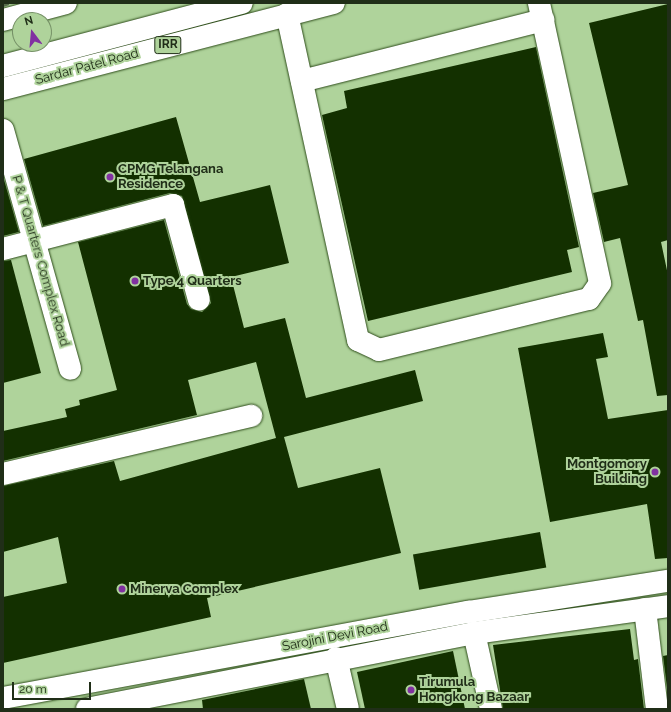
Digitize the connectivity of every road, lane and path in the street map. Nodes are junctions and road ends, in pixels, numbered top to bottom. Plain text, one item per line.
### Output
1 (66, 3) edge
2 (242, 3) edge
3 (334, 3) edge
4 (541, 12) edge
5 (287, 14) junction
6 (3, 20) edge
7 (3, 66) edge
8 (302, 81) junction
9 (3, 89) edge
10 (3, 130) edge
11 (34, 241) junction
12 (3, 249) edge
13 (200, 300) dead end
14 (70, 369) dead end
15 (251, 416) dead end
16 (3, 474) edge
17 (668, 581) edge
18 (668, 606) edge
19 (645, 609) junction
20 (474, 633) junction
21 (336, 658) junction
22 (3, 698) edge
23 (87, 709) edge
24 (348, 709) edge
25 (491, 709) edge
26 (657, 709) edge

1 - 6 main road
2 - 7 main road, IRR
3 - 5 main road, Sardar Patel Road / IRR
4 - 8 main road
4 - 8 main road
5 - 8 main road
5 - 9 main road, Sardar Patel Road / IRR
10 - 11 main road, P & T Quarters Complex Road
11 - 12 main road
11 - 13 main road
11 - 14 main road, P & T Quarters Complex Road
15 - 16 main road
17 - 22 main road, Sarojini Devi Road
18 - 19 main road, Sarojini Devi Road
19 - 20 main road, Sarojini Devi Road
19 - 26 main road
20 - 21 main road, Sarojini Devi Road
20 - 25 main road
21 - 23 main road, Sarojini Devi Road
21 - 24 main road

